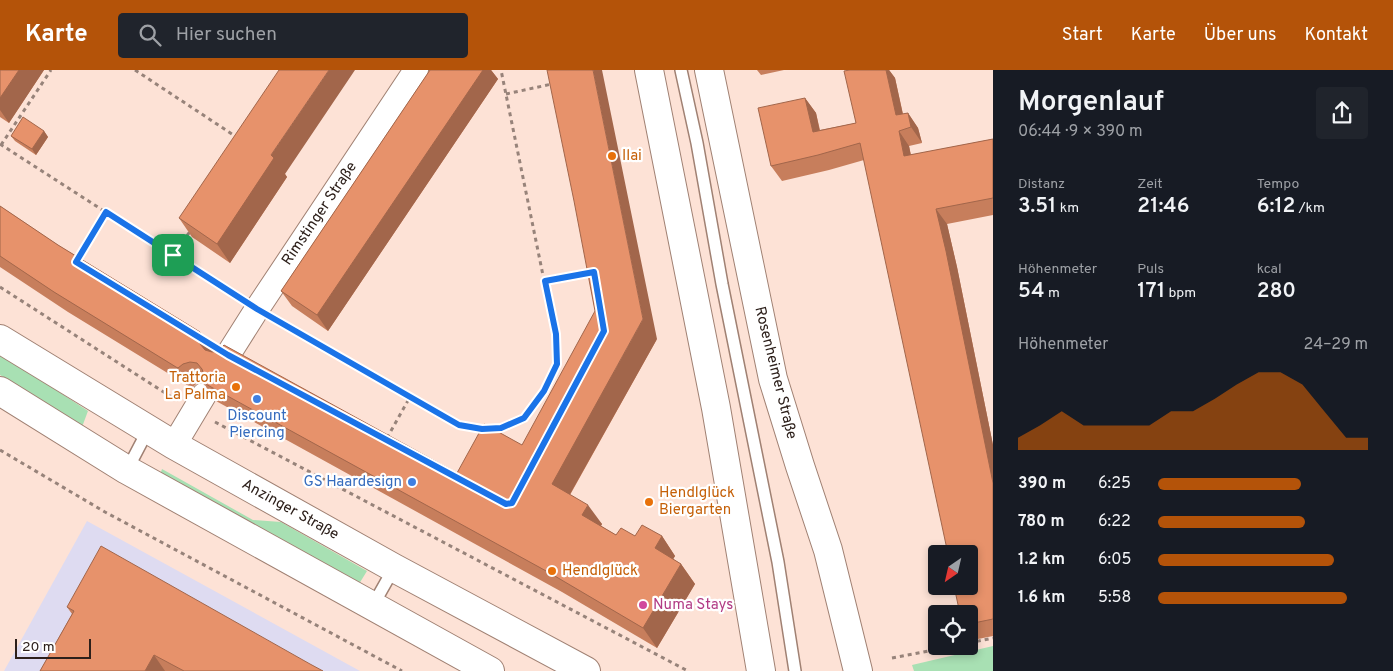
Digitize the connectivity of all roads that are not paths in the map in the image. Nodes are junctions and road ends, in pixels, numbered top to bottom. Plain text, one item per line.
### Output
1 (416, 70) edge
2 (649, 70) edge
3 (681, 70) edge
4 (709, 70) edge
5 (0, 339) edge
6 (226, 358) edge
7 (0, 391) edge
8 (199, 403) road end
9 (148, 430) junction
10 (174, 445) junction
11 (127, 470) junction
12 (394, 568) junction
13 (372, 607) junction
14 (490, 671) edge
15 (586, 671) edge
16 (761, 671) edge
17 (795, 671) edge
18 (858, 671) edge

1 - 6 street, Rimstinger Straße
2 - 16 main road
3 - 17 lane, Rosenheimer Straße
4 - 18 main road, Rosenheimer Straße
5 - 9 main road, Anzinger Straße
7 - 11 main road
8 - 10 street
9 - 10 main road, Anzinger Straße
9 - 11 lane
10 - 12 main road, Anzinger Straße
11 - 13 main road
12 - 13 lane
12 - 15 main road, Anzinger Straße
13 - 14 main road

